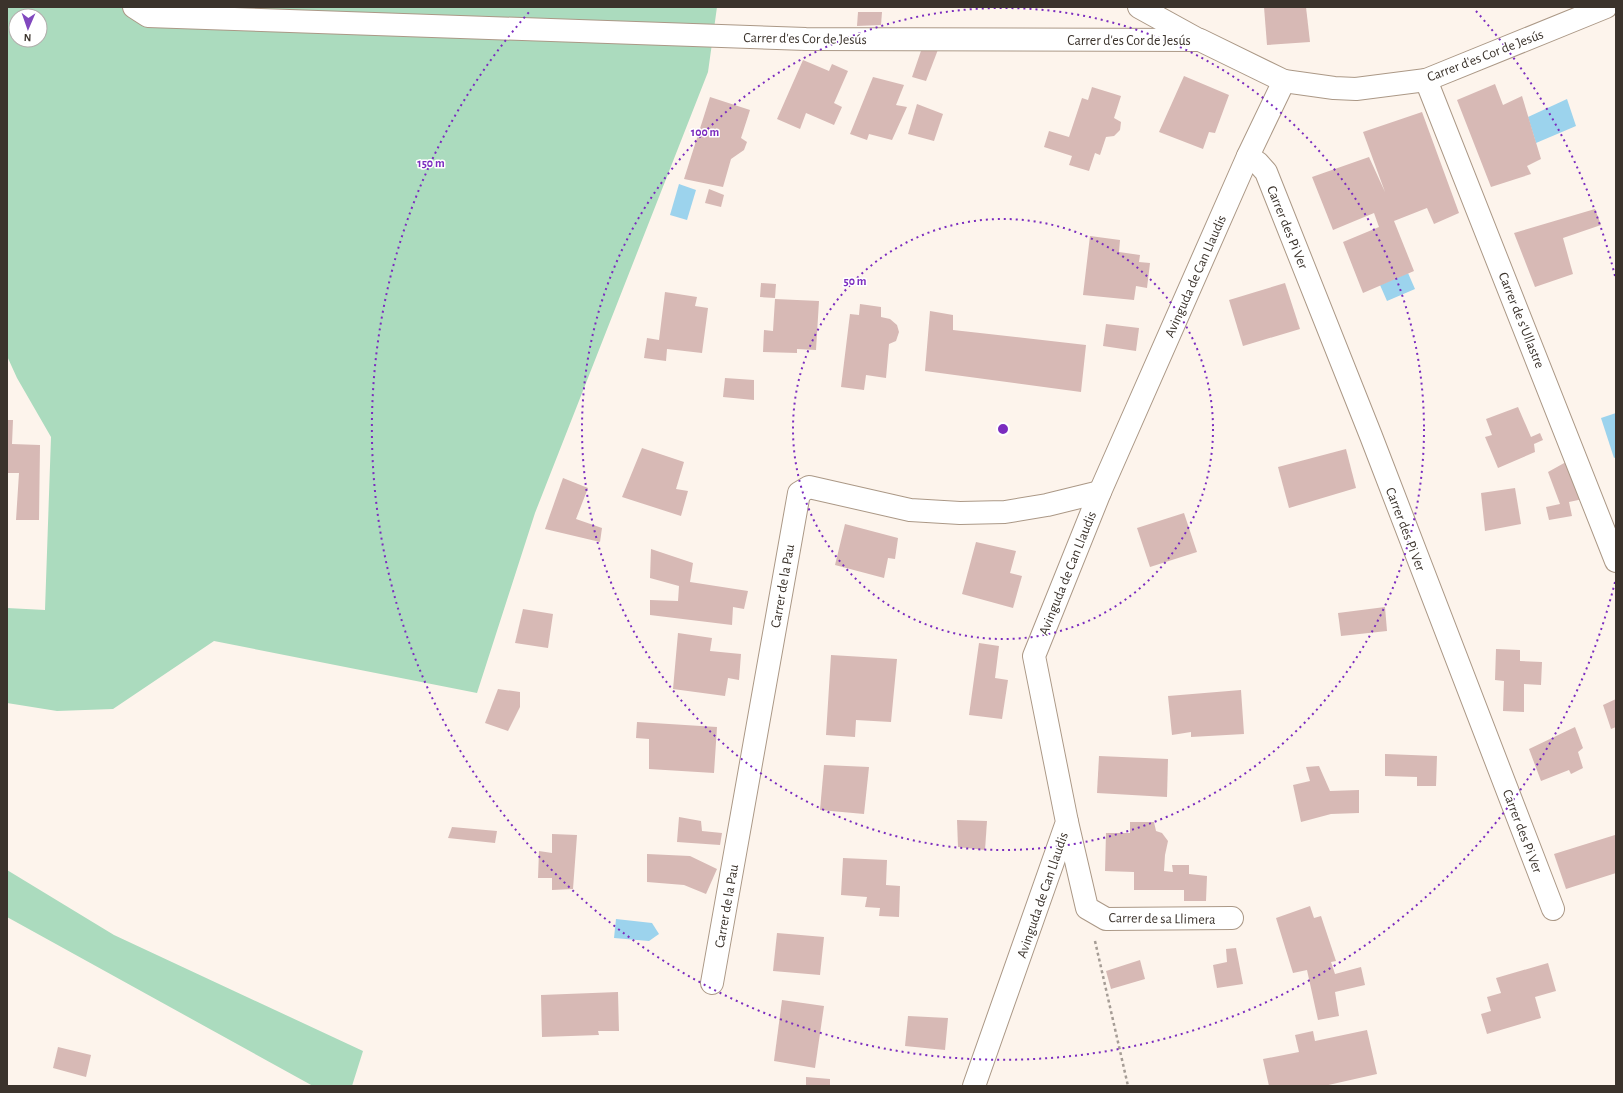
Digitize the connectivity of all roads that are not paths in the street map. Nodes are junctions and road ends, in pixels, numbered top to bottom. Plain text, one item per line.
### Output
1 (134, 7) edge
2 (1139, 7) edge
3 (1606, 7) edge
4 (1572, 14) edge
5 (1200, 40) junction
6 (1426, 80) junction
7 (1284, 81) junction
8 (1248, 156) junction
9 (1100, 492) junction
10 (1616, 561) edge
11 (1067, 822) junction
12 (1553, 909) dead end
13 (1232, 918) dead end
14 (712, 983) dead end
15 (974, 1086) edge

1 - 5 street, Carrer d'es Cor de Jesús
2 - 5 street
3 - 4 street, Carrer d'es Cor de Jesús
4 - 6 street, Carrer d'es Cor de Jesús
5 - 7 street, Carrer d'es Cor de Jesús
6 - 7 street, Carrer d'es Cor de Jesús
6 - 10 street, Carrer de s'Ullastre
7 - 8 street, Avinguda de Can Llaudis
8 - 9 street, Avinguda de Can Llaudis
8 - 12 street, Carrer des Pi Ver
9 - 11 street, Avinguda de Can Llaudis
9 - 14 street, Carrer de la Pau
11 - 13 street, Carrer de sa Llimera
11 - 15 street, Avinguda de Can Llaudis

